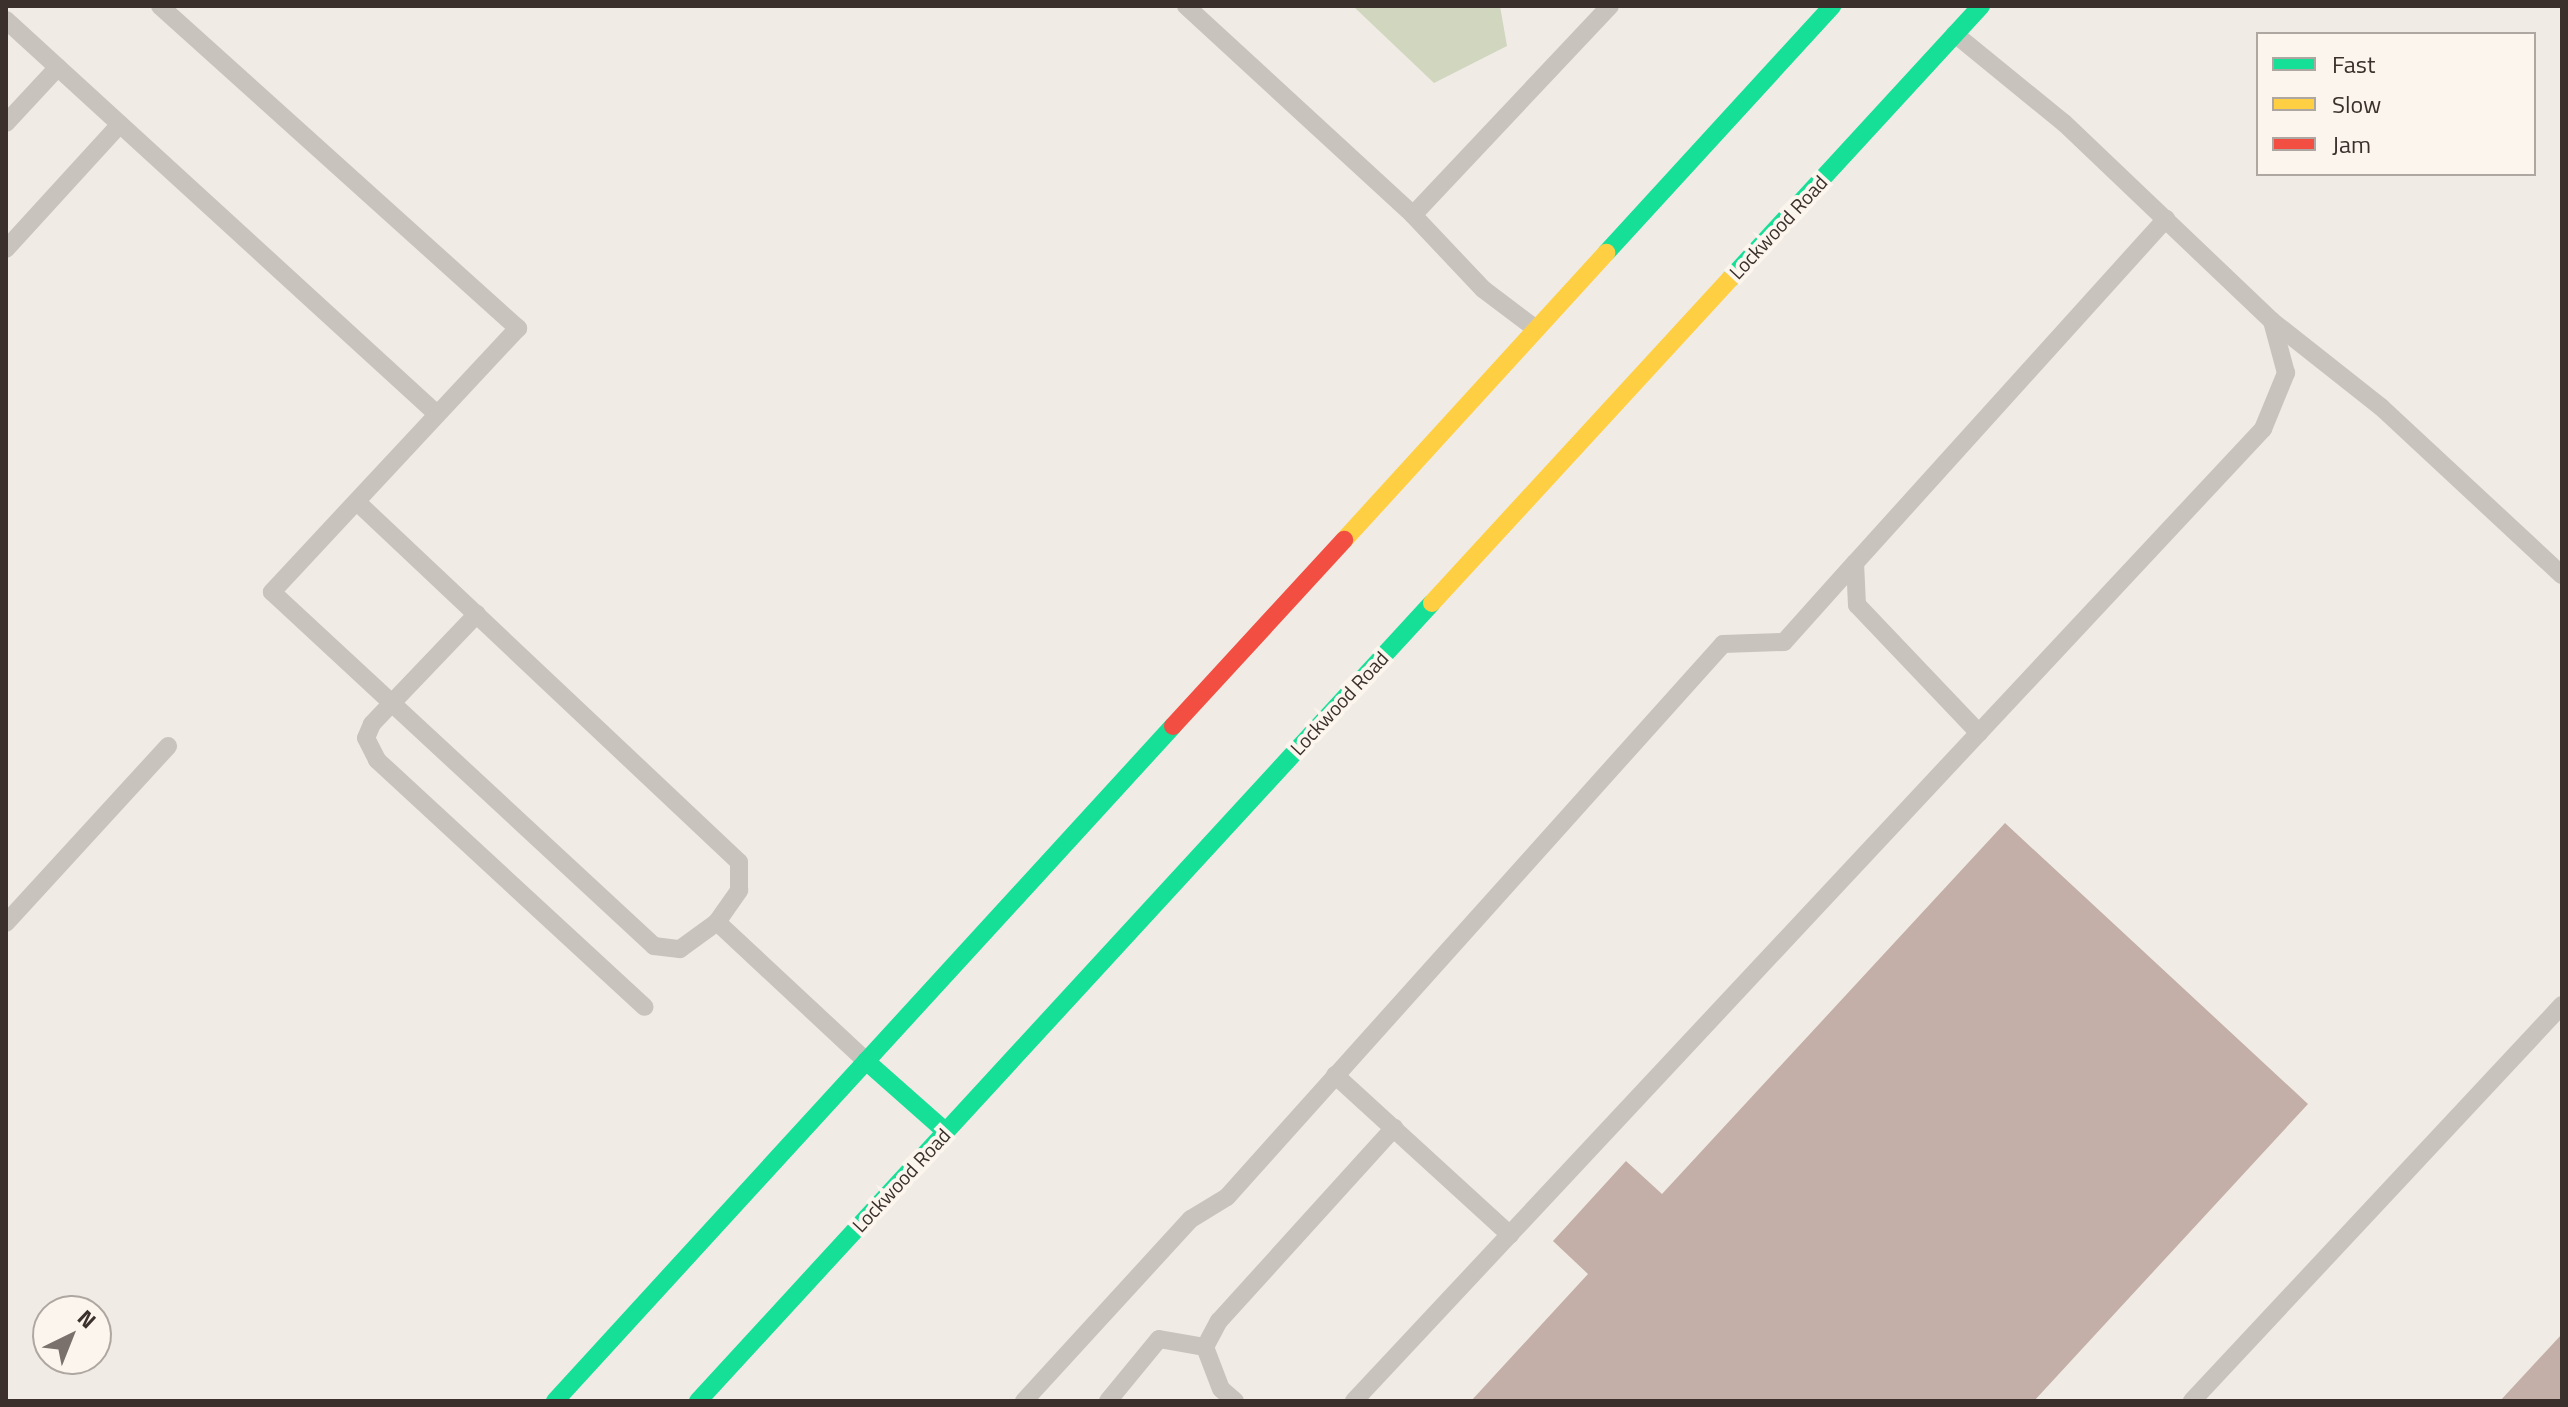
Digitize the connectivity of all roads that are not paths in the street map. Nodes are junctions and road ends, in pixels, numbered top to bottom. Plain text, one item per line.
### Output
1 (160, 6) edge
2 (1186, 6) edge
3 (1610, 6) edge
4 (1832, 6) edge
5 (1981, 6) edge
6 (6, 20) edge
7 (1955, 34) junction
8 (58, 67) junction
9 (6, 123) edge
10 (120, 124) junction
11 (1413, 215) junction
12 (2166, 219) junction
13 (6, 249) edge
14 (2272, 321) junction
15 (1536, 329) junction
16 (437, 414) junction
17 (358, 503) junction
18 (1855, 563) junction
19 (2562, 575) edge
20 (477, 614) junction
21 (391, 703) junction
22 (1979, 733) junction
23 (168, 746) dead end
24 (717, 922) junction
25 (6, 923) edge
26 (2562, 1005) edge
27 (645, 1007) dead end
28 (866, 1061) junction
29 (1335, 1075) junction
30 (1394, 1128) junction
31 (945, 1131) junction
32 (1510, 1235) junction
33 (1205, 1347) junction
34 (555, 1401) edge
35 (698, 1401) edge
36 (1024, 1401) edge
37 (1108, 1401) edge
38 (1235, 1401) edge
39 (1354, 1401) edge
40 (2192, 1401) edge

1 - 16 lane
2 - 11 lane
3 - 11 lane
4 - 15 main road
5 - 7 main road, Lockwood Road
6 - 8 lane
7 - 12 lane
7 - 31 main road, Lockwood Road
8 - 9 lane
8 - 10 lane
10 - 13 lane
10 - 16 lane
11 - 15 lane
12 - 14 lane
12 - 18 lane
14 - 19 lane
14 - 22 lane
15 - 28 main road
16 - 17 lane
17 - 20 lane
17 - 21 lane
18 - 22 lane
18 - 29 lane
20 - 21 lane
20 - 24 lane
21 - 24 lane
21 - 27 lane
22 - 32 lane
23 - 25 lane
24 - 28 lane
26 - 40 lane
28 - 31 main road
28 - 34 main road
29 - 30 lane
29 - 36 lane
30 - 32 lane
30 - 33 lane
31 - 35 main road, Lockwood Road
32 - 39 lane
33 - 37 lane
33 - 38 lane

